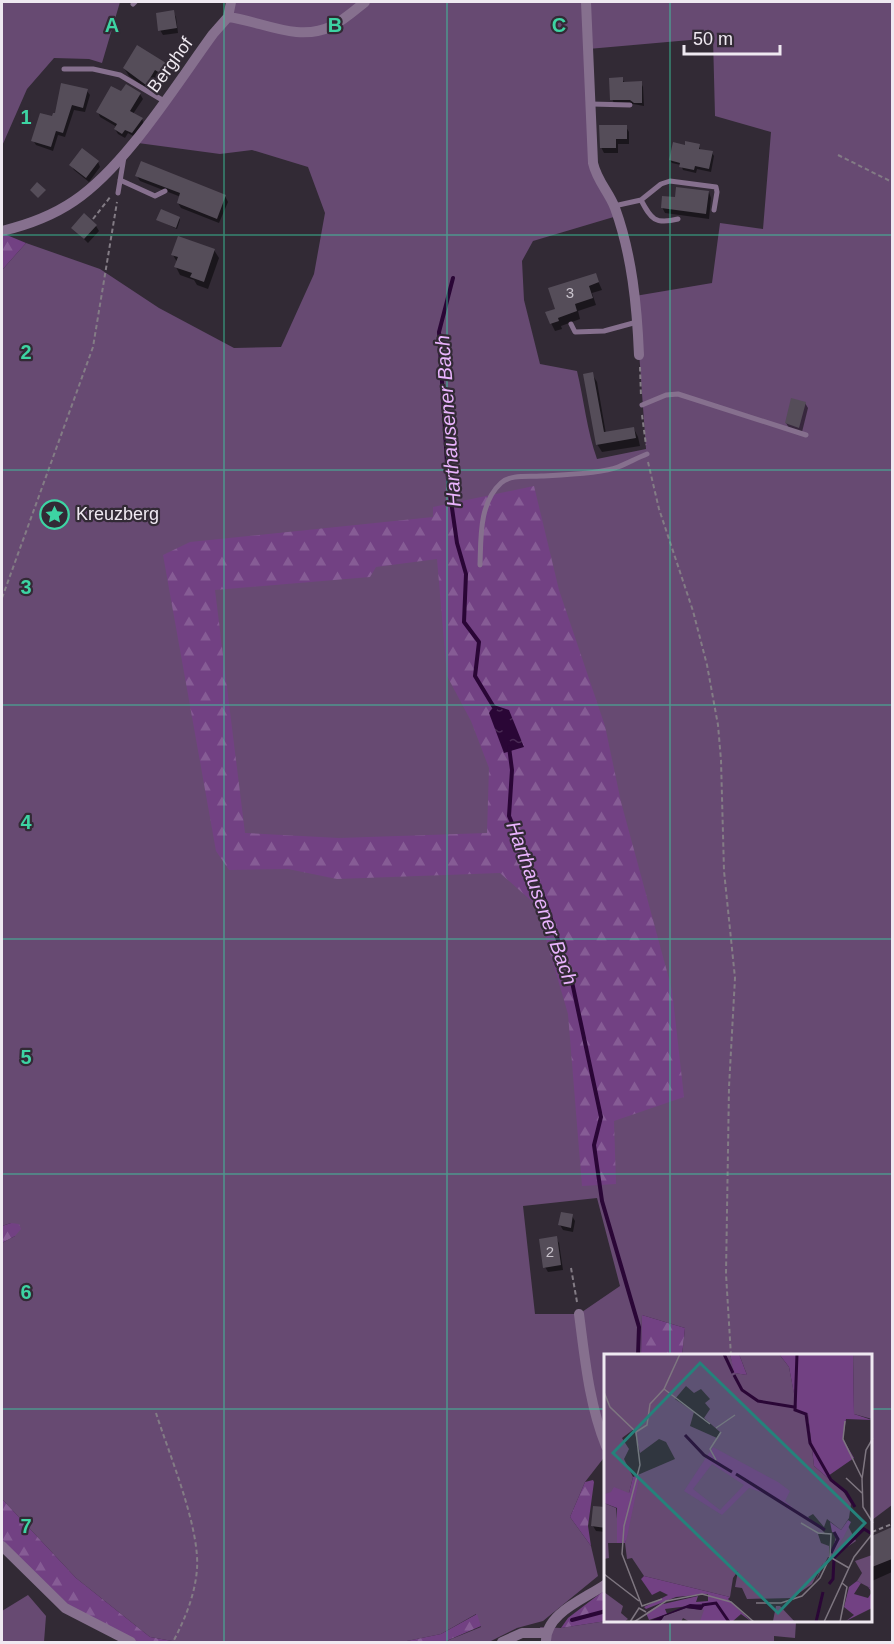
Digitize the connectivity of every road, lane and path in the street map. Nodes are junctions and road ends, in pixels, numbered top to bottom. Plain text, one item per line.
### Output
1 (230, 2) edge
2 (365, 2) edge
3 (586, 2) edge
4 (228, 17) junction
5 (64, 69) dead end
6 (164, 101) junction
7 (591, 104) junction
8 (630, 105) dead end
9 (125, 153) junction
10 (838, 155) dead end
11 (120, 180) junction
12 (892, 182) edge
13 (165, 191) dead end
14 (118, 193) junction
15 (641, 200) junction
16 (614, 206) junction
17 (714, 210) dead end
18 (93, 219) dead end
19 (678, 219) dead end
20 (2, 231) edge
21 (637, 322) junction
22 (571, 324) dead end
23 (639, 355) joint
24 (642, 405) junction
25 (806, 435) dead end
26 (647, 454) junction
27 (480, 565) dead end
28 (2, 598) edge
29 (572, 1268) dead end
30 (579, 1314) joint
31 (731, 1354) edge
32 (156, 1413) dead end
33 (604, 1441) edge
34 (892, 1524) edge
35 (873, 1532) edge
36 (2, 1546) edge
37 (604, 1585) edge
38 (545, 1638) edge
39 (131, 1642) edge
40 (173, 1642) edge
41 (502, 1642) edge

1 - 4 street
2 - 4 street
3 - 7 street
4 - 6 street, Berghof
5 - 6 lane
6 - 9 street, Berghof
7 - 8 lane
7 - 16 street
9 - 11 lane
9 - 20 street, Berghof
10 - 12 path
11 - 13 lane
11 - 14 lane
14 - 18 path
14 - 28 path
15 - 16 lane
15 - 17 lane
15 - 19 lane
16 - 21 street
21 - 22 lane
21 - 23 street
23 - 24 path
24 - 25 lane
24 - 26 path
26 - 27 lane
26 - 31 path
29 - 30 path
30 - 33 street
32 - 40 path
34 - 35 path
36 - 39 street
37 - 38 street
38 - 41 street

